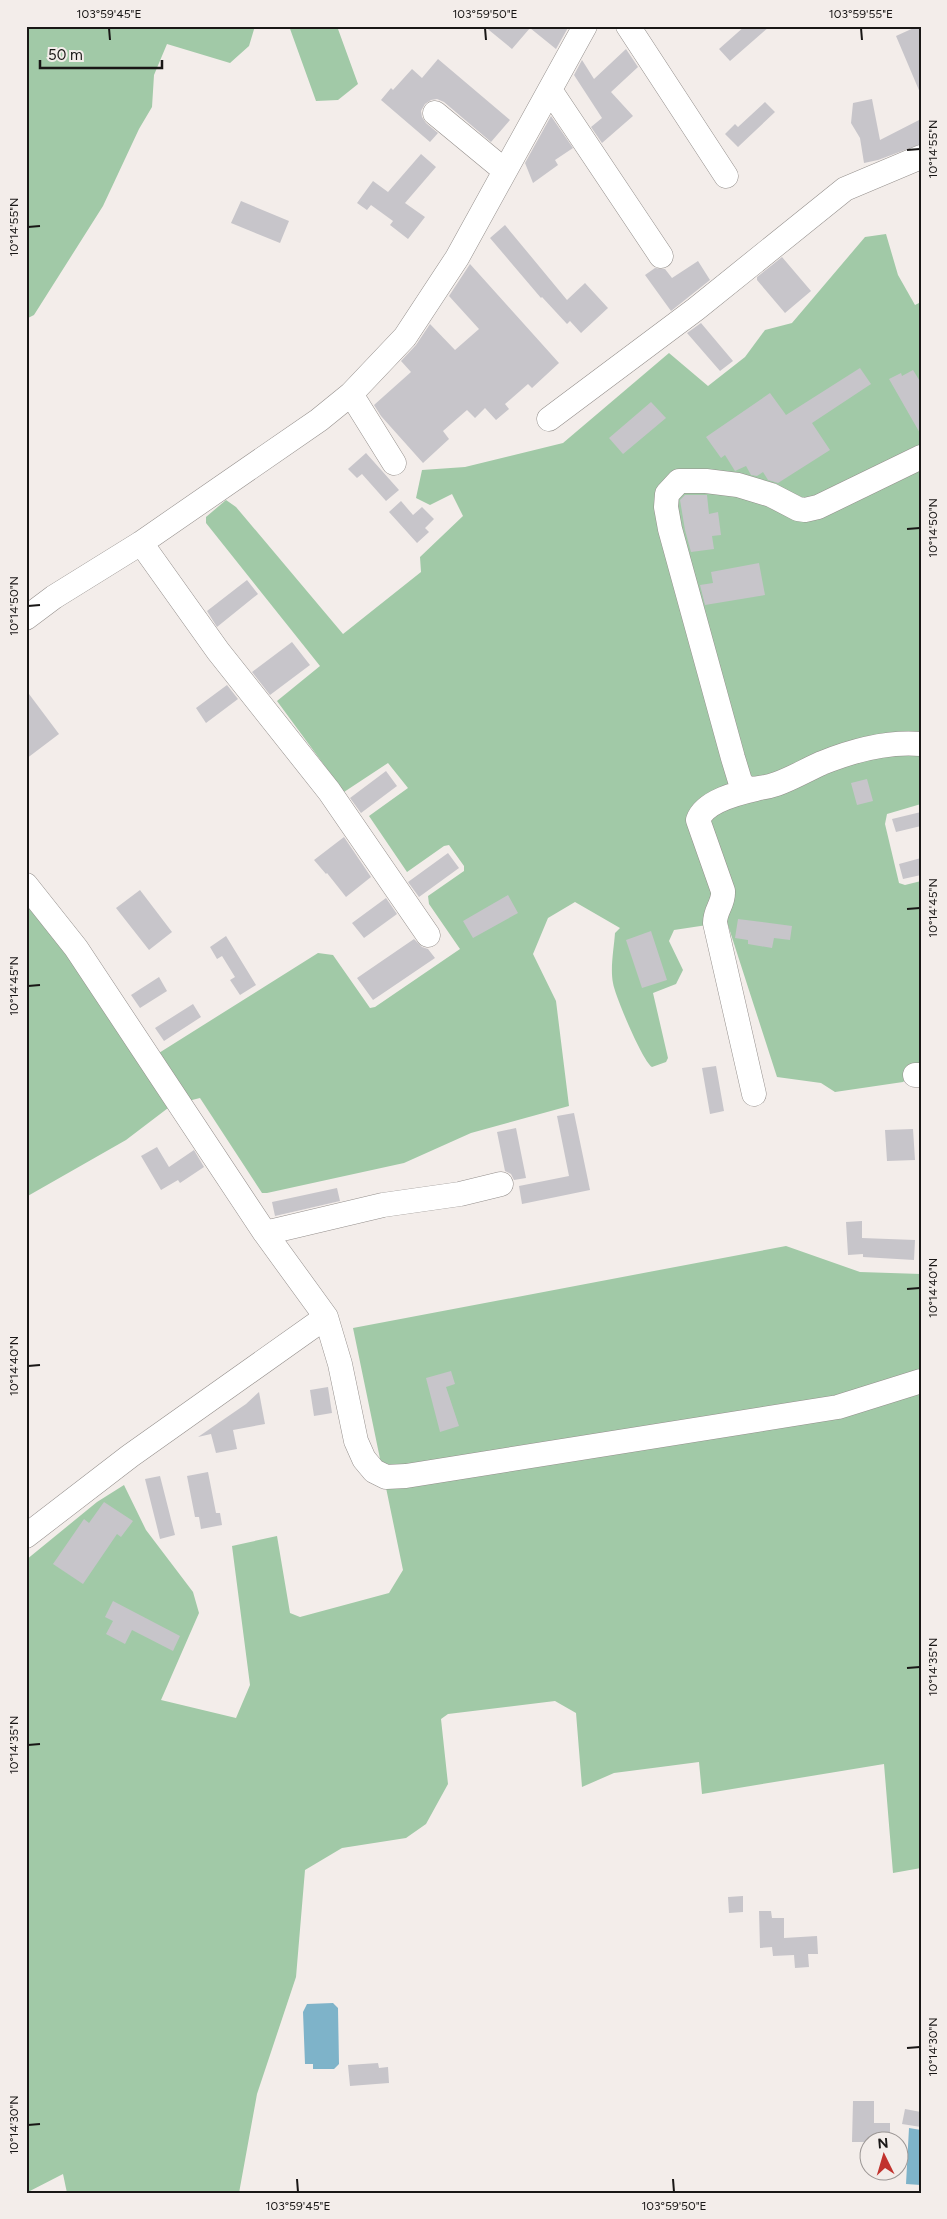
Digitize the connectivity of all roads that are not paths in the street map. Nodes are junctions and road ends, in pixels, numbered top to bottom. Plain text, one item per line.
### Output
1 (585, 26) edge
2 (628, 26) edge
3 (550, 90) junction
4 (435, 114) dead end
5 (921, 157) edge
6 (504, 170) junction
7 (726, 176) dead end
8 (661, 256) dead end
9 (351, 394) junction
10 (549, 419) dead end
11 (921, 457) edge
12 (394, 463) dead end
13 (141, 544) junction
14 (26, 618) edge
15 (921, 744) edge
16 (756, 789) junction
17 (26, 886) edge
18 (428, 935) dead end
19 (754, 1094) dead end
20 (500, 1184) dead end
21 (265, 1233) junction
22 (326, 1317) junction
23 (921, 1381) edge
24 (26, 1536) edge

1 - 3 street
2 - 7 street
3 - 6 street
3 - 8 street
4 - 6 street
5 - 10 street
6 - 9 street
9 - 12 street
9 - 13 street
11 - 16 street
13 - 14 street
13 - 18 street
15 - 16 street
16 - 19 street
17 - 21 street
20 - 21 street
21 - 22 street
22 - 23 street
22 - 24 street

